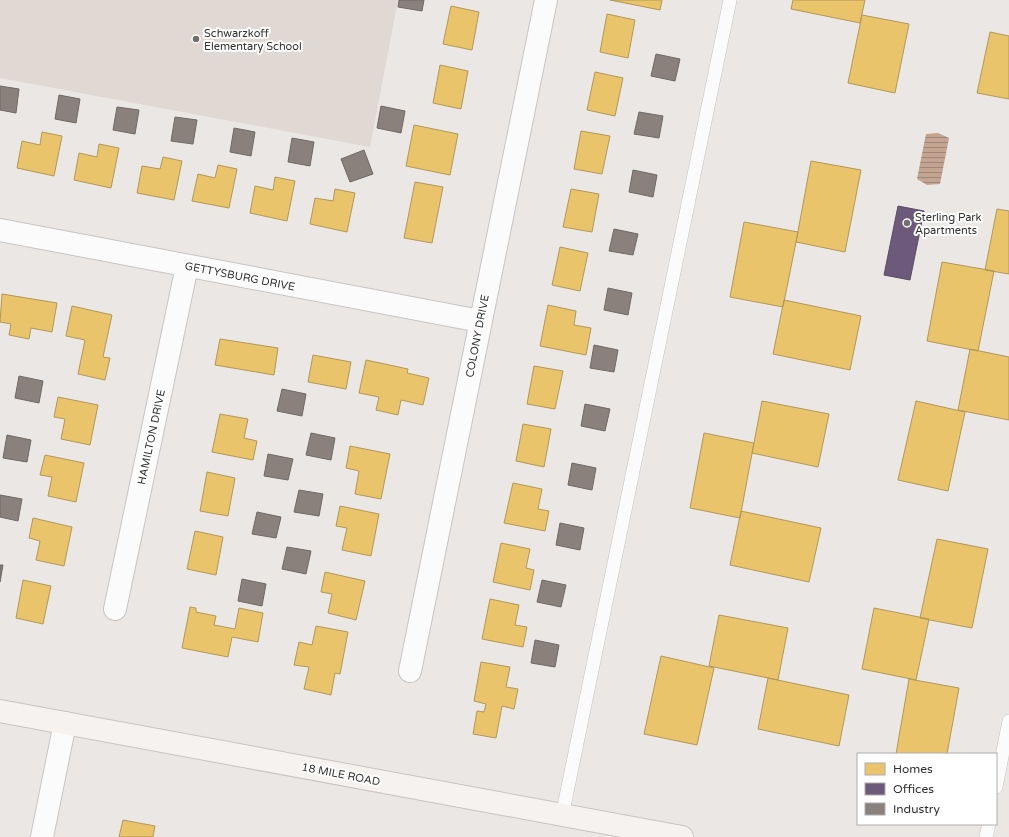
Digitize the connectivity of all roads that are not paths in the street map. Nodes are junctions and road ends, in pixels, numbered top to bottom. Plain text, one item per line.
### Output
1 (546, 0) edge
2 (730, 0) edge
3 (0, 230) edge
4 (187, 266) junction
5 (480, 321) junction
6 (115, 609) dead end
7 (410, 671) dead end
8 (0, 711) edge
9 (1009, 721) edge
10 (64, 723) junction
11 (997, 782) edge
12 (562, 816) junction
13 (989, 825) edge
14 (605, 830) edge
15 (42, 837) edge
16 (682, 837) edge
17 (986, 837) edge

1 - 5 street, COLONY DRIVE
2 - 12 lane
3 - 4 street, GETTYSBURG DRIVE
4 - 5 street, GETTYSBURG DRIVE
4 - 6 street, HAMILTON DRIVE
5 - 7 street, COLONY DRIVE
8 - 10 street, 18 MILE ROAD
9 - 11 lane
10 - 12 street, 18 MILE ROAD
10 - 15 street
12 - 14 street, 18 MILE ROAD
13 - 17 lane
14 - 16 street, 18 MILE ROAD

